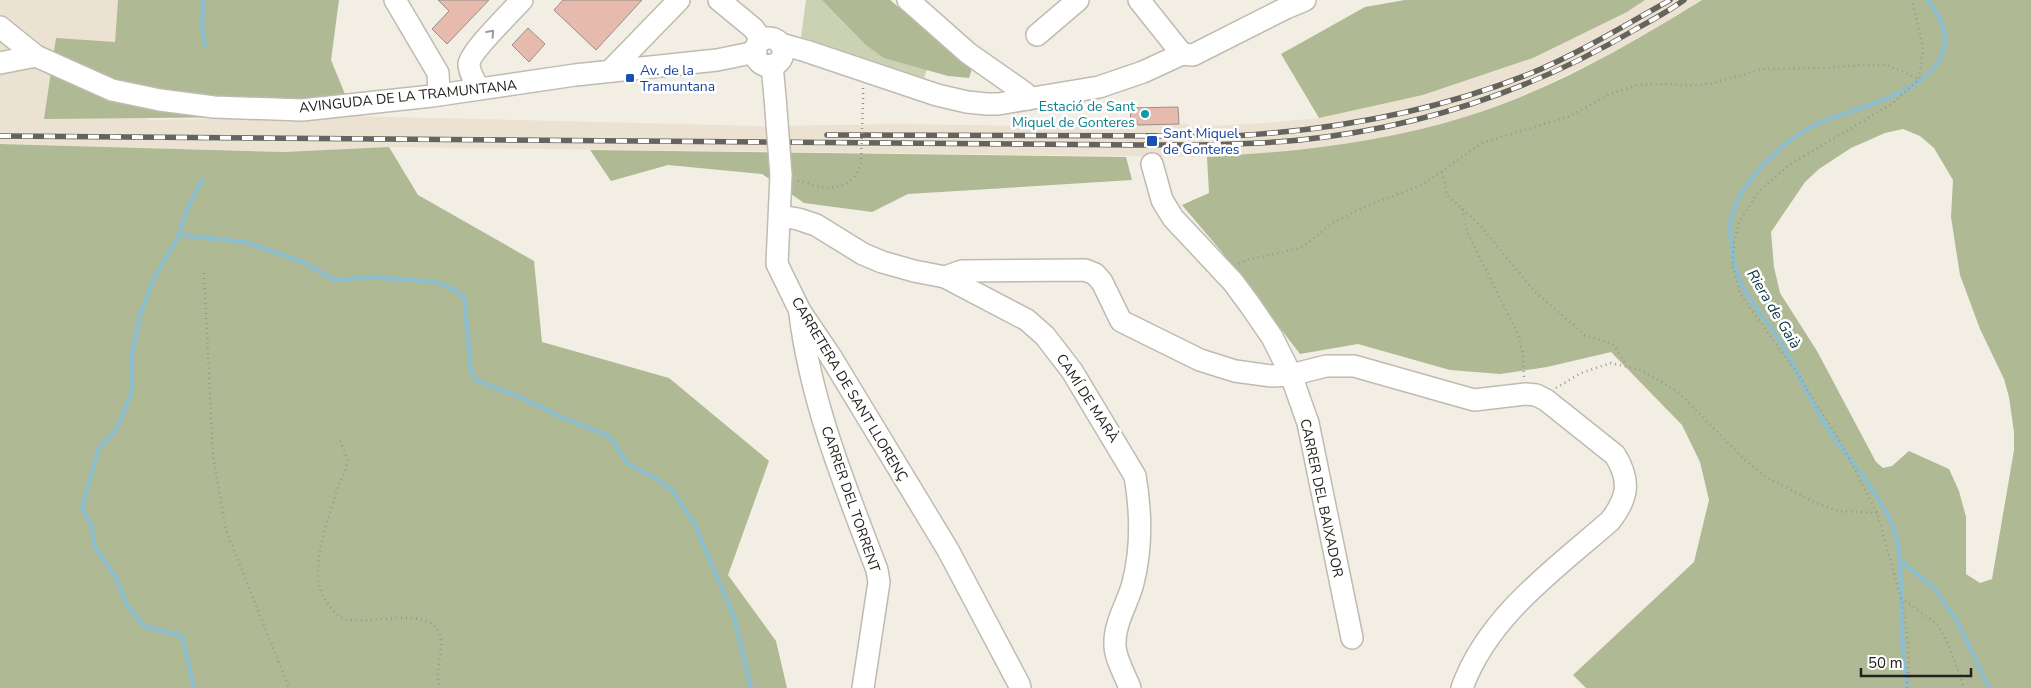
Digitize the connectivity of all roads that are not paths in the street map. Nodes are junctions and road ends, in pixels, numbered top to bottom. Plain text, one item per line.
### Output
1 (395, 0) edge
2 (522, 0) edge
3 (679, 0) edge
4 (720, 0) edge
5 (908, 0) edge
6 (1078, 0) edge
7 (1139, 0) edge
8 (1275, 0) edge
9 (1305, 0) edge
10 (0, 26) edge
11 (648, 32) junction
12 (1037, 35) dead end
13 (770, 52) junction
14 (1182, 54) junction
15 (36, 56) junction
16 (469, 62) junction
17 (0, 63) edge
18 (668, 65) junction
19 (610, 71) junction
20 (438, 73) junction
21 (479, 90) junction
22 (439, 95) junction
23 (1028, 98) junction
24 (1152, 164) dead end
25 (780, 216) junction
26 (945, 277) junction
27 (800, 311) junction
28 (1291, 375) junction
29 (1352, 638) dead end
30 (863, 688) edge
31 (1020, 688) edge
32 (1130, 688) edge
33 (1462, 688) edge

1 - 20 street
16 -> 2 street
3 - 11 street
4 - 13 street
5 - 23 street
6 - 12 street
7 - 14 street
8 - 14 street
9 - 14 street
10 - 15 street, AVINGUDA DE LA TRAMUNTANA
11 - 18 street
11 - 19 street
13 - 18 street, AVINGUDA DE LA TRAMUNTANA
13 - 23 street, AVINGUDA DE LA TRAMUNTANA
13 - 25 street, CARRETERA DE SANT LLORENÇ, bridge
14 - 23 street
15 - 17 street
15 - 22 street, AVINGUDA DE LA TRAMUNTANA
16 - 20 street
16 - 21 street
18 - 19 street, AVINGUDA DE LA TRAMUNTANA
19 - 21 street, AVINGUDA DE LA TRAMUNTANA
20 - 22 street
21 - 22 street, AVINGUDA DE LA TRAMUNTANA
24 - 28 street, CARRER DEL BAIXADOR
25 - 26 street, CAMÍ DE MARÀ
25 - 27 street, CARRETERA DE SANT LLORENÇ
26 - 28 street
26 - 32 street, CAMÍ DE MARÀ
27 - 30 street, CARRER DEL TORRENT
27 - 31 street, CARRETERA DE SANT LLORENÇ
28 - 29 street, CARRER DEL BAIXADOR
28 - 33 street

